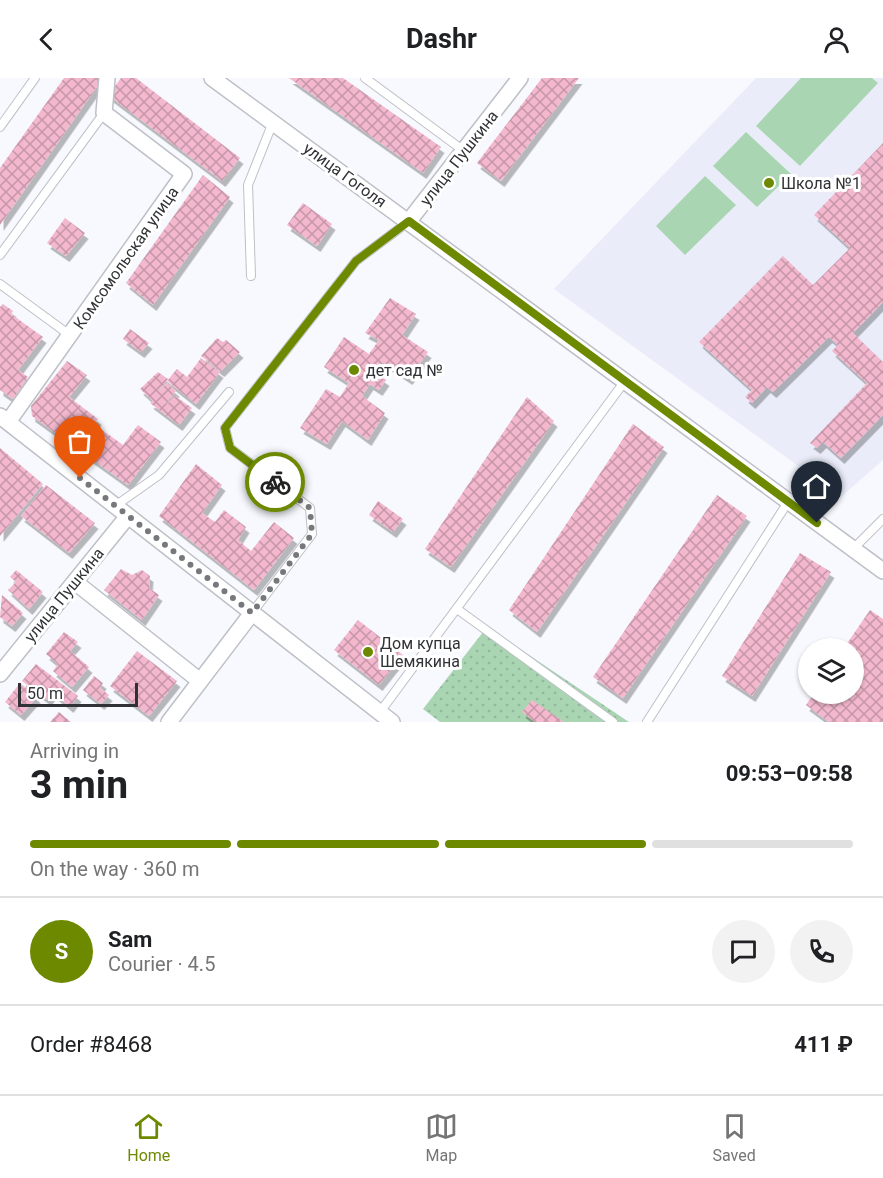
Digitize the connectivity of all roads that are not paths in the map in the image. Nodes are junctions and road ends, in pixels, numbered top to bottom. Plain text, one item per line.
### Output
1 (35, 78) edge
2 (107, 78) edge
3 (212, 78) edge
4 (365, 78) edge
5 (520, 78) edge
6 (104, 113) junction
7 (273, 122) junction
8 (0, 127) edge
9 (464, 151) junction
10 (409, 221) junction
11 (0, 255) edge
12 (251, 276) dead end
13 (0, 284) edge
14 (71, 336) junction
15 (625, 381) junction
16 (229, 392) dead end
17 (4, 419) edge
18 (788, 502) junction
19 (115, 506) junction
20 (128, 516) junction
21 (883, 519) edge
22 (853, 549) junction
23 (883, 570) edge
24 (75, 582) junction
25 (457, 609) junction
26 (252, 613) junction
27 (0, 674) edge
28 (200, 681) junction
29 (382, 719) edge
30 (169, 722) edge
31 (613, 722) edge
32 (647, 722) edge

1 - 8 lane
2 - 6 street
3 - 7 street, улица Гоголя
4 - 9 lane
5 - 9 street, улица Пушкина
6 - 11 lane
6 - 14 street, Комсомольская улица
7 - 10 street, улица Гоголя
7 - 12 lane
9 - 10 street, улица Пушкина
10 - 15 street, улица Гоголя
10 - 26 lane, улица Пушкина
13 - 14 lane
14 - 17 street, Комсомольская улица
15 - 18 street, улица Гоголя
15 - 25 lane
16 - 19 lane
17 - 19 street
18 - 22 street, улица Гоголя
18 - 32 lane
19 - 20 street
20 - 24 street, улица Пушкина
20 - 26 street
21 - 22 lane
22 - 23 street, улица Гоголя
24 - 27 street, улица Пушкина
24 - 28 street
25 - 29 lane
25 - 31 lane
26 - 28 street
26 - 29 street
28 - 30 street

